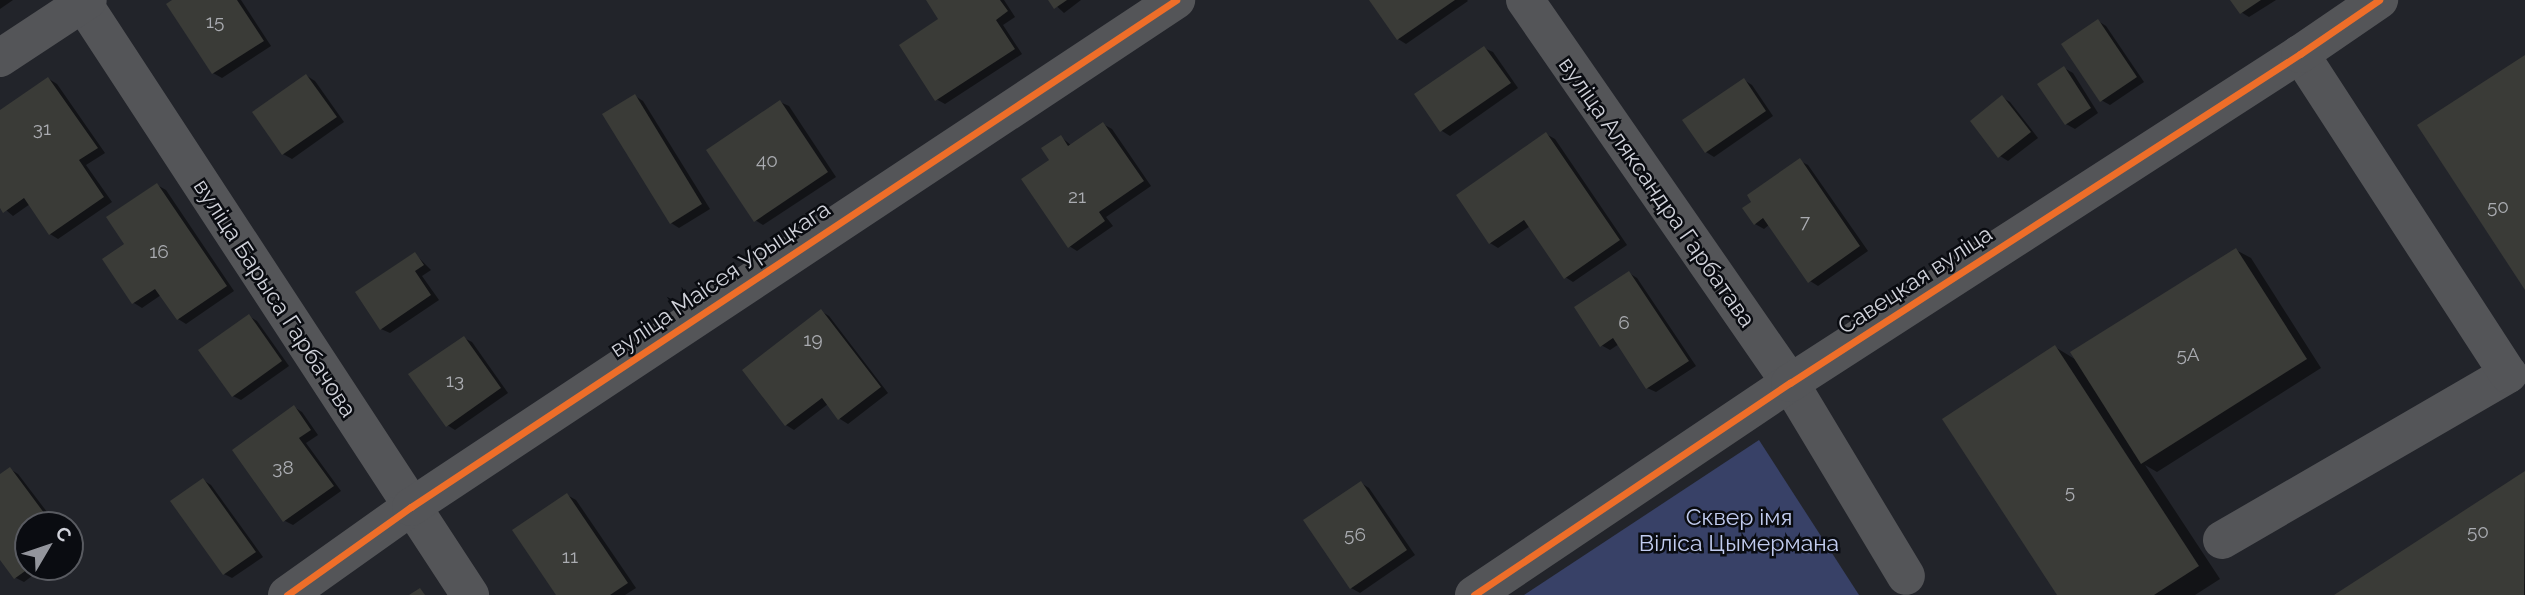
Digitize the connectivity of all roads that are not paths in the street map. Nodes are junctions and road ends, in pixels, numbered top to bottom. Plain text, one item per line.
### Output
1 (1176, 0) edge
2 (1525, 0) edge
3 (2379, 0) edge
4 (84, 1) edge
5 (2300, 54) junction
6 (0, 58) edge
7 (1790, 383) junction
8 (411, 507) junction
9 (2222, 540) dead end
10 (1906, 576) dead end
11 (287, 595) edge
12 (470, 595) edge
13 (1474, 595) edge

1 - 8 street, вуліца Маісея Урыцкага
2 - 7 street, вуліца Аляксандра Гарбатава
3 - 5 street, Савецкая вуліца
4 - 6 street
4 - 8 street, вуліца Барыса Гарбачова
5 - 7 street, Савецкая вуліца
5 - 9 street
7 - 10 street, вуліца Аляксандра Гарбатава
7 - 13 street, Савецкая вуліца
8 - 11 street, вуліца Маісея Урыцкага
8 - 12 street, вуліца Барыса Гарбачова

